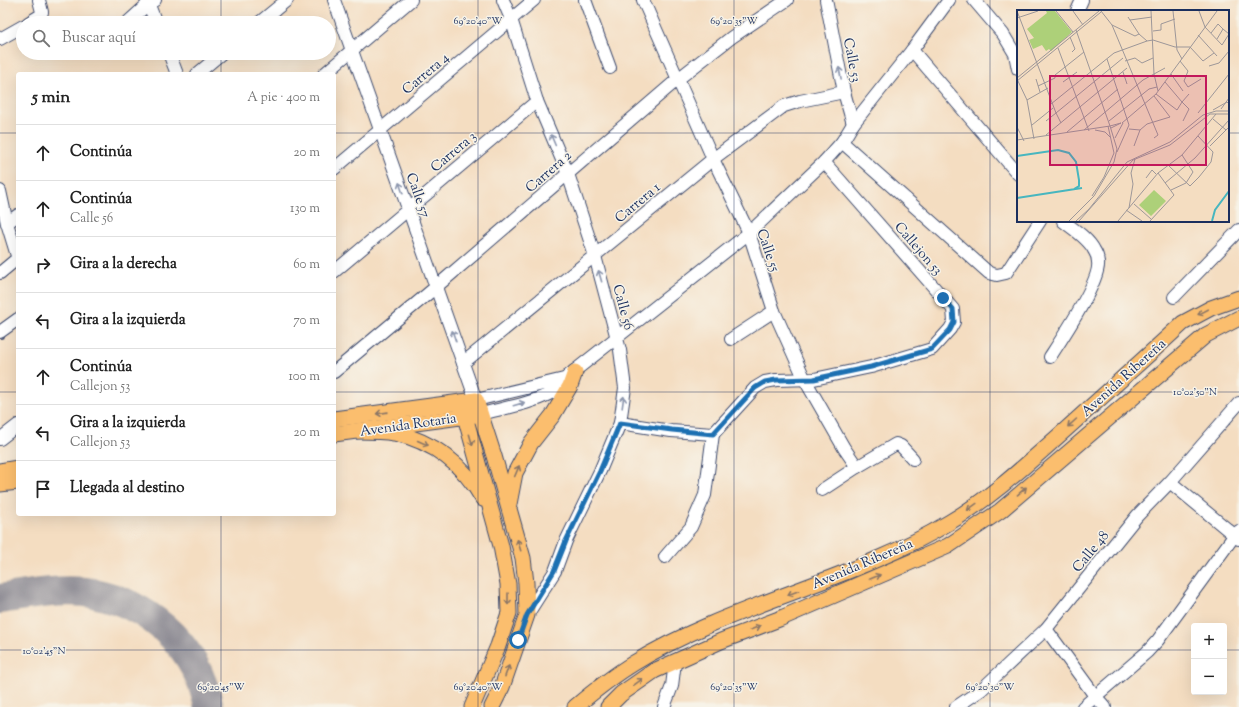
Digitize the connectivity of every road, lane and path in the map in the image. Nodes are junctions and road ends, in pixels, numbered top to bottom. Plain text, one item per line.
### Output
1 (39, 0) edge
2 (287, 0) edge
3 (334, 0) edge
4 (411, 0) edge
5 (503, 0) edge
6 (534, 0) edge
7 (585, 0) edge
8 (643, 0) edge
9 (787, 0) edge
10 (826, 0) edge
11 (949, 0) edge
12 (974, 0) edge
13 (1082, 0) edge
14 (150, 1) edge
15 (1077, 10) edge
16 (41, 16) edge
17 (134, 16) edge
18 (154, 16) edge
19 (268, 16) edge
20 (511, 19) junction
21 (16, 30) edge
22 (0, 39) edge
23 (912, 50) junction
24 (351, 51) junction
25 (172, 60) edge
26 (214, 60) edge
27 (1017, 64) edge
28 (610, 68) dead end
29 (176, 72) edge
30 (199, 72) edge
31 (326, 72) edge
32 (678, 80) junction
33 (844, 92) junction
34 (537, 101) junction
35 (853, 124) junction
36 (381, 130) junction
37 (842, 142) junction
38 (713, 159) junction
39 (824, 162) junction
40 (336, 167) edge
41 (1017, 173) edge
42 (568, 174) junction
43 (0, 191) edge
44 (408, 208) junction
45 (16, 216) edge
46 (1039, 222) edge
47 (1064, 222) edge
48 (7, 223) junction
49 (1239, 230) edge
50 (749, 233) junction
51 (16, 252) edge
52 (595, 256) junction
53 (16, 260) edge
54 (336, 270) edge
55 (0, 273) edge
56 (436, 287) junction
57 (1174, 297) dead end
58 (1239, 298) edge
59 (774, 311) junction
60 (1239, 318) edge
61 (16, 320) edge
62 (0, 332) edge
63 (617, 337) junction
64 (731, 339) dead end
65 (1050, 357) dead end
66 (463, 363) junction
67 (336, 370) edge
68 (569, 375) junction
69 (805, 380) junction
70 (469, 401) junction
71 (1239, 403) edge
72 (482, 414) junction
73 (465, 417) junction
74 (336, 420) edge
75 (620, 423) junction
76 (16, 427) edge
77 (358, 431) junction
78 (336, 434) edge
79 (713, 434) junction
80 (0, 439) edge
81 (913, 459) dead end
82 (857, 467) junction
83 (16, 468) edge
84 (0, 471) edge
85 (16, 482) edge
86 (1170, 482) junction
87 (0, 484) edge
88 (822, 490) dead end
89 (508, 508) junction
90 (494, 520) junction
91 (1237, 535) edge
92 (665, 557) dead end
93 (527, 615) junction
94 (1046, 629) junction
95 (675, 662) junction
96 (1095, 696) junction
97 (472, 707) edge
98 (492, 707) edge
99 (575, 707) edge
100 (608, 707) edge
101 (664, 707) edge
102 (956, 707) edge
103 (1083, 707) edge
104 (1105, 707) edge

1 - 16 street
2 - 19 street
3 - 24 street, Calle 57
4 - 24 street
5 - 20 street, Calle 56
6 - 20 street, Carrera 4
7 - 28 street
8 - 32 street, Calle 55
9 - 32 street, Carrera 2
33 -> 10 street, Calle 53
11 - 23 street
12 - 27 street
13 - 15 street
14 - 17 street
14 - 18 street
20 - 34 street, Calle 56
20 - 36 street, Carrera 4
21 - 22 street
23 - 35 street
23 - 41 street
24 - 31 street
24 - 36 street, Calle 57
25 - 29 street
26 - 30 street
32 - 38 street, Calle 55
32 - 42 street, Carrera 2
33 - 35 street, Calle 53
33 - 38 street, Carrera 1
42 -> 34 street, Calle 56
34 - 44 street, Carrera 3
35 - 37 street
36 - 40 street, Carrera 4
44 -> 36 street, Calle 57
37 - 39 street
37 - 46 street
38 - 50 street, Calle 55
38 - 52 street, Carrera 1
39 - 50 street
39 - 69 street, Callejon 53
42 - 52 street, Calle 56
42 - 56 street, Carrera 2
43 - 48 street
44 - 54 street, Carrera 3
44 - 56 street, Calle 57
45 - 48 street
47 - 65 street
48 - 51 street
49 - 57 street
50 - 59 street, Calle 55
50 - 63 street
63 -> 52 street, Calle 56
52 - 66 street, Carrera 1
53 - 55 street
66 -> 56 street, Calle 57
56 - 67 street, Carrera 2
58 -> 99 main road, Avenida Ribereña
59 - 64 street
59 - 69 street, Calle 55
95 -> 60 main road, Avenida Ribereña
61 - 62 street
63 - 68 street
75 -> 63 street, Calle 56
66 - 70 street, Calle 57
68 - 70 street
72 -> 68 street
89 -> 68 main road
69 - 79 street, Callejon 53
69 - 82 street, Calle 55
70 - 72 main road
70 - 73 main road
70 -> 74 main road, Avenida Rotaria
71 - 86 street, Calle 48
72 - 73 main road, Avenida Rotaria
72 - 89 main road
73 - 77 main road, Avenida Rotaria
73 -> 90 main road
75 - 79 street
75 - 93 street, Calle 56
76 - 80 street
77 - 78 main road, Avenida Rotaria
77 -> 90 main road
79 - 92 street
81 - 82 street
82 - 88 street
83 - 84 main road
85 - 87 main road
86 - 91 street
86 - 94 street, Calle 48
93 -> 89 main road
90 -> 97 main road
91 - 96 street
98 -> 93 main road
94 - 96 street
94 - 102 street, Calle 48
100 -> 95 main road, Avenida Ribereña
95 - 101 street
96 - 103 street
96 - 104 street

